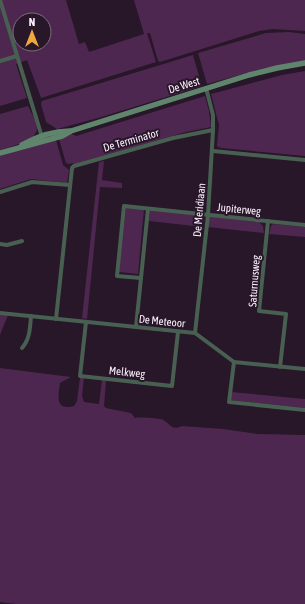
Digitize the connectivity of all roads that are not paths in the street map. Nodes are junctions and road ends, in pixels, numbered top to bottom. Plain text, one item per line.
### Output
1 (0, 0) edge
2 (17, 56) junction
3 (0, 61) edge
4 (305, 63) edge
5 (206, 88) junction
6 (214, 130) junction
7 (43, 139) junction
8 (212, 151) junction
9 (0, 153) edge
10 (305, 160) edge
11 (70, 185) junction
12 (0, 192) edge
13 (148, 209) junction
14 (208, 215) junction
15 (268, 221) junction
16 (305, 225) edge
17 (22, 241) dead end
18 (0, 244) edge
19 (141, 278) junction
20 (0, 313) edge
21 (31, 316) junction
22 (56, 319) junction
23 (86, 322) junction
24 (136, 327) junction
25 (178, 332) junction
26 (195, 333) junction
27 (22, 348) dead end
28 (234, 362) junction
29 (280, 367) junction
30 (305, 369) edge
31 (305, 410) edge

1 - 2 street
2 - 3 street
2 - 7 street
4 - 5 main road, De West
5 - 6 street, De Meridiaan
5 - 7 main road, De West
6 - 8 street, De Meridiaan
6 - 11 street, De Terminator
7 - 9 main road, De West
8 - 10 street
8 - 14 street, De Meridiaan
11 - 12 street
11 - 22 street
13 - 14 street, Jupiterweg
13 - 19 street
13 - 19 street, Jupiterweg
14 - 15 street, Jupiterweg
14 - 26 street, De Meridiaan
15 - 16 street, Jupiterweg
15 - 29 street, Saturnusweg
17 - 18 street
19 - 24 street
20 - 21 street, De Meteoor
21 - 22 street, De Meteoor
21 - 27 street
22 - 23 street, De Meteoor
23 - 24 street, De Meteoor
23 - 25 street, Melkweg
24 - 25 street, De Meteoor
25 - 26 street, De Meteoor
26 - 28 street, De Meteoor
28 - 29 street
28 - 31 street
29 - 30 street

